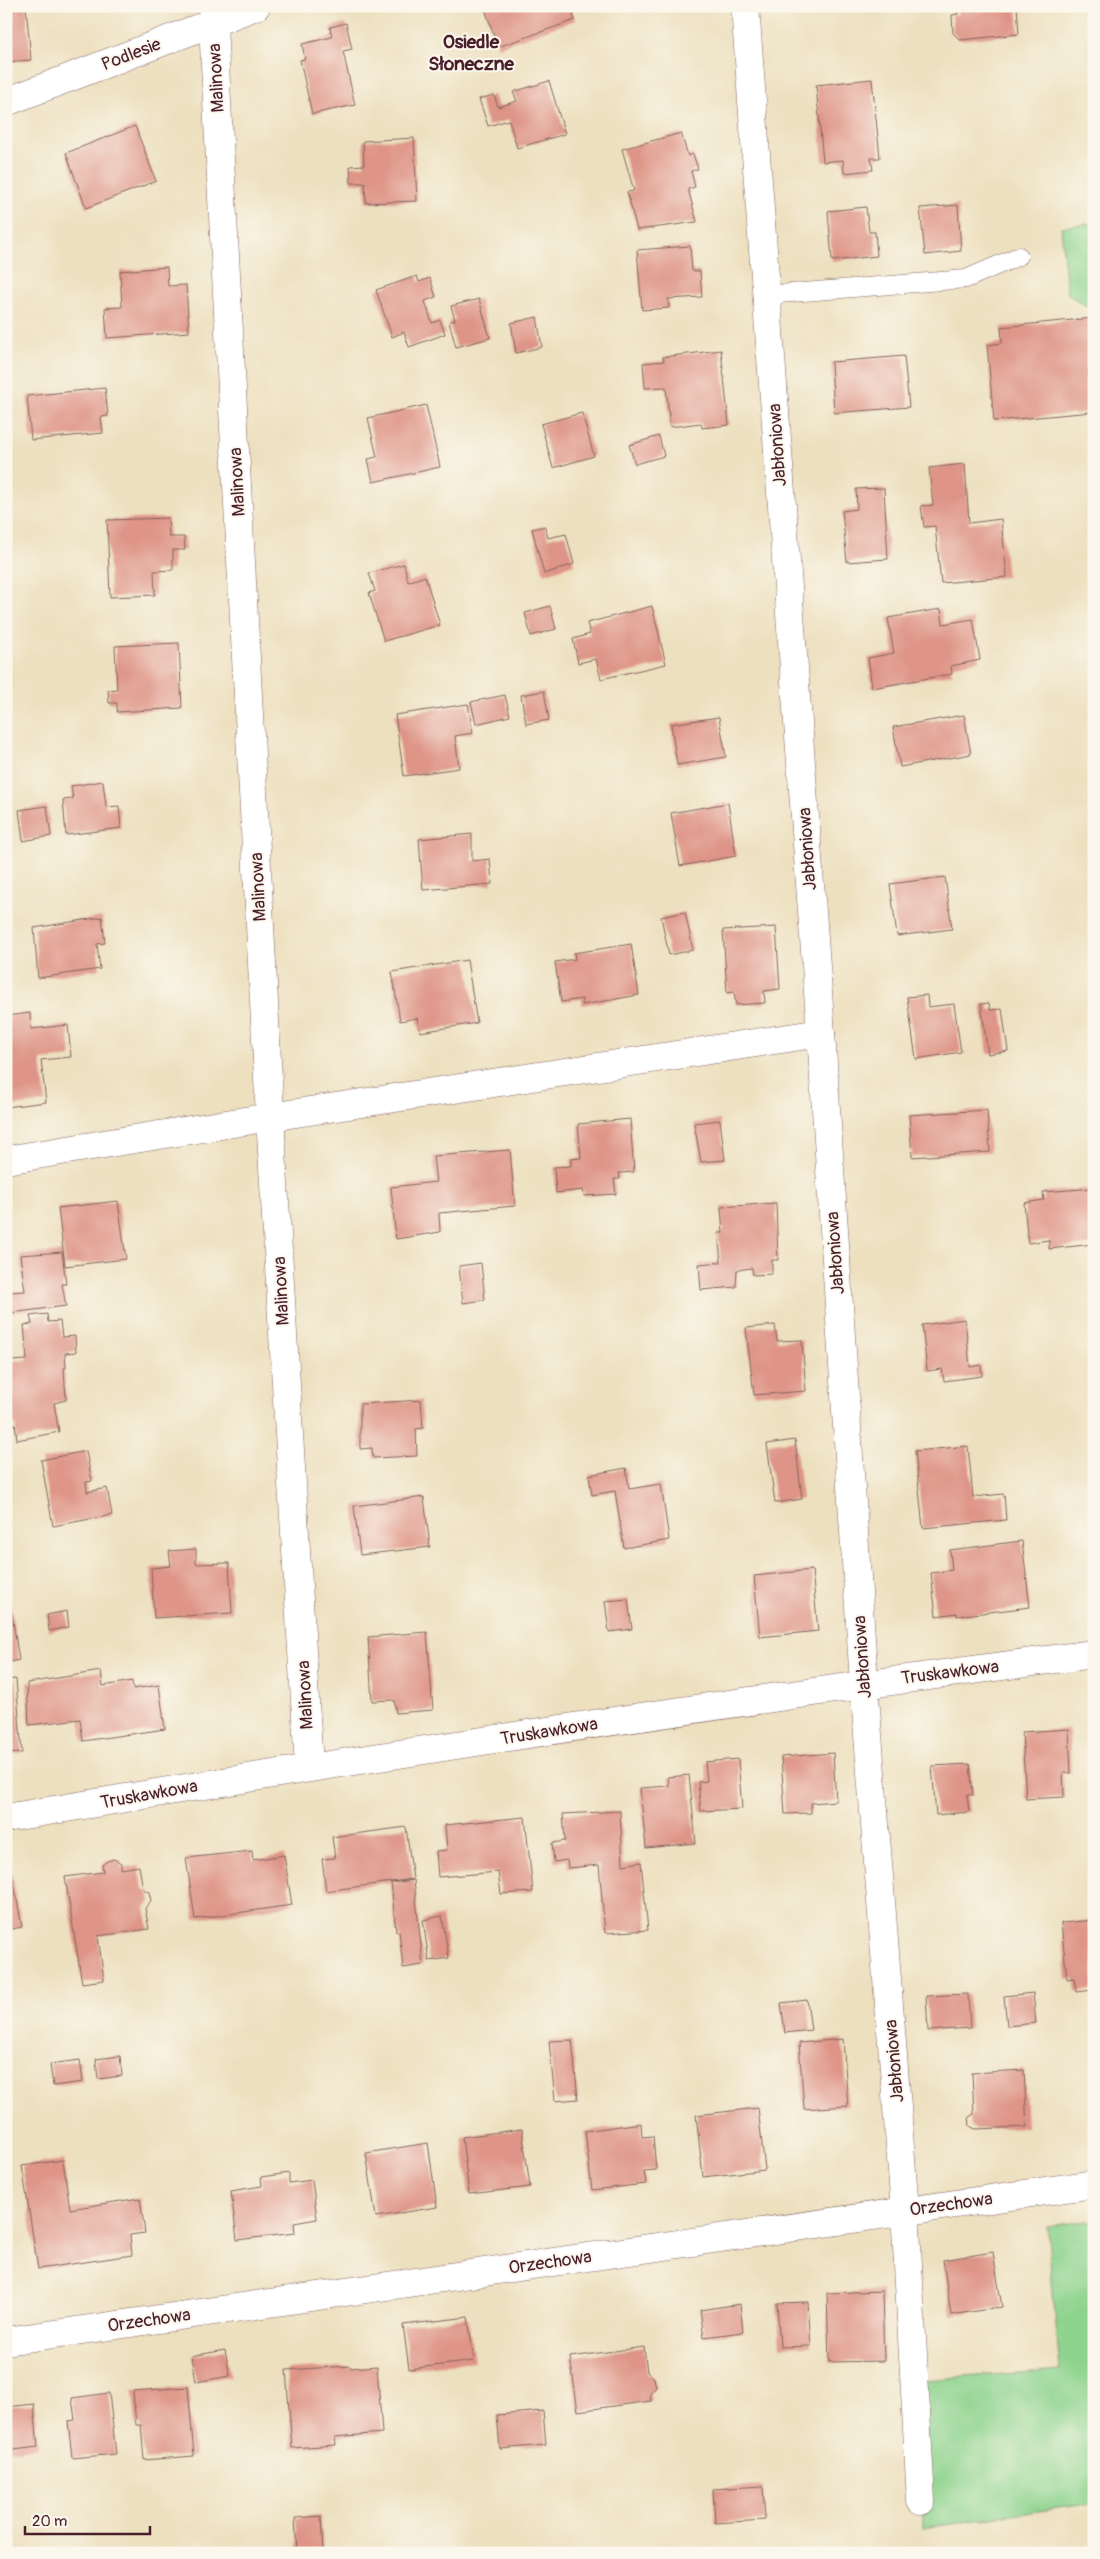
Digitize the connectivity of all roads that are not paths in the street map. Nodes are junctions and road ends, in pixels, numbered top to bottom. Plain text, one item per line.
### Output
1 (256, 6) edge
2 (745, 6) edge
3 (213, 14) edge
4 (6, 102) edge
5 (1019, 256) dead end
6 (766, 295) junction
7 (821, 1033) junction
8 (270, 1117) junction
9 (6, 1160) edge
10 (1094, 1654) edge
11 (864, 1683) junction
12 (309, 1767) junction
13 (6, 1818) edge
14 (1094, 2184) edge
15 (905, 2210) junction
16 (6, 2341) edge
17 (921, 2501) dead end

1 - 3 street, Podlesie
2 - 6 street, Jabłoniowa
3 - 4 street, Podlesie
3 - 8 street, Malinowa
5 - 6 lane
6 - 7 street, Jabłoniowa
7 - 8 street
7 - 11 street, Jabłoniowa
8 - 9 street
8 - 12 street, Malinowa
10 - 11 street, Truskawkowa
11 - 12 street, Truskawkowa
11 - 15 street, Jabłoniowa
12 - 13 street, Truskawkowa
14 - 15 street, Orzechowa
15 - 16 street, Orzechowa
15 - 17 street, Jabłoniowa

